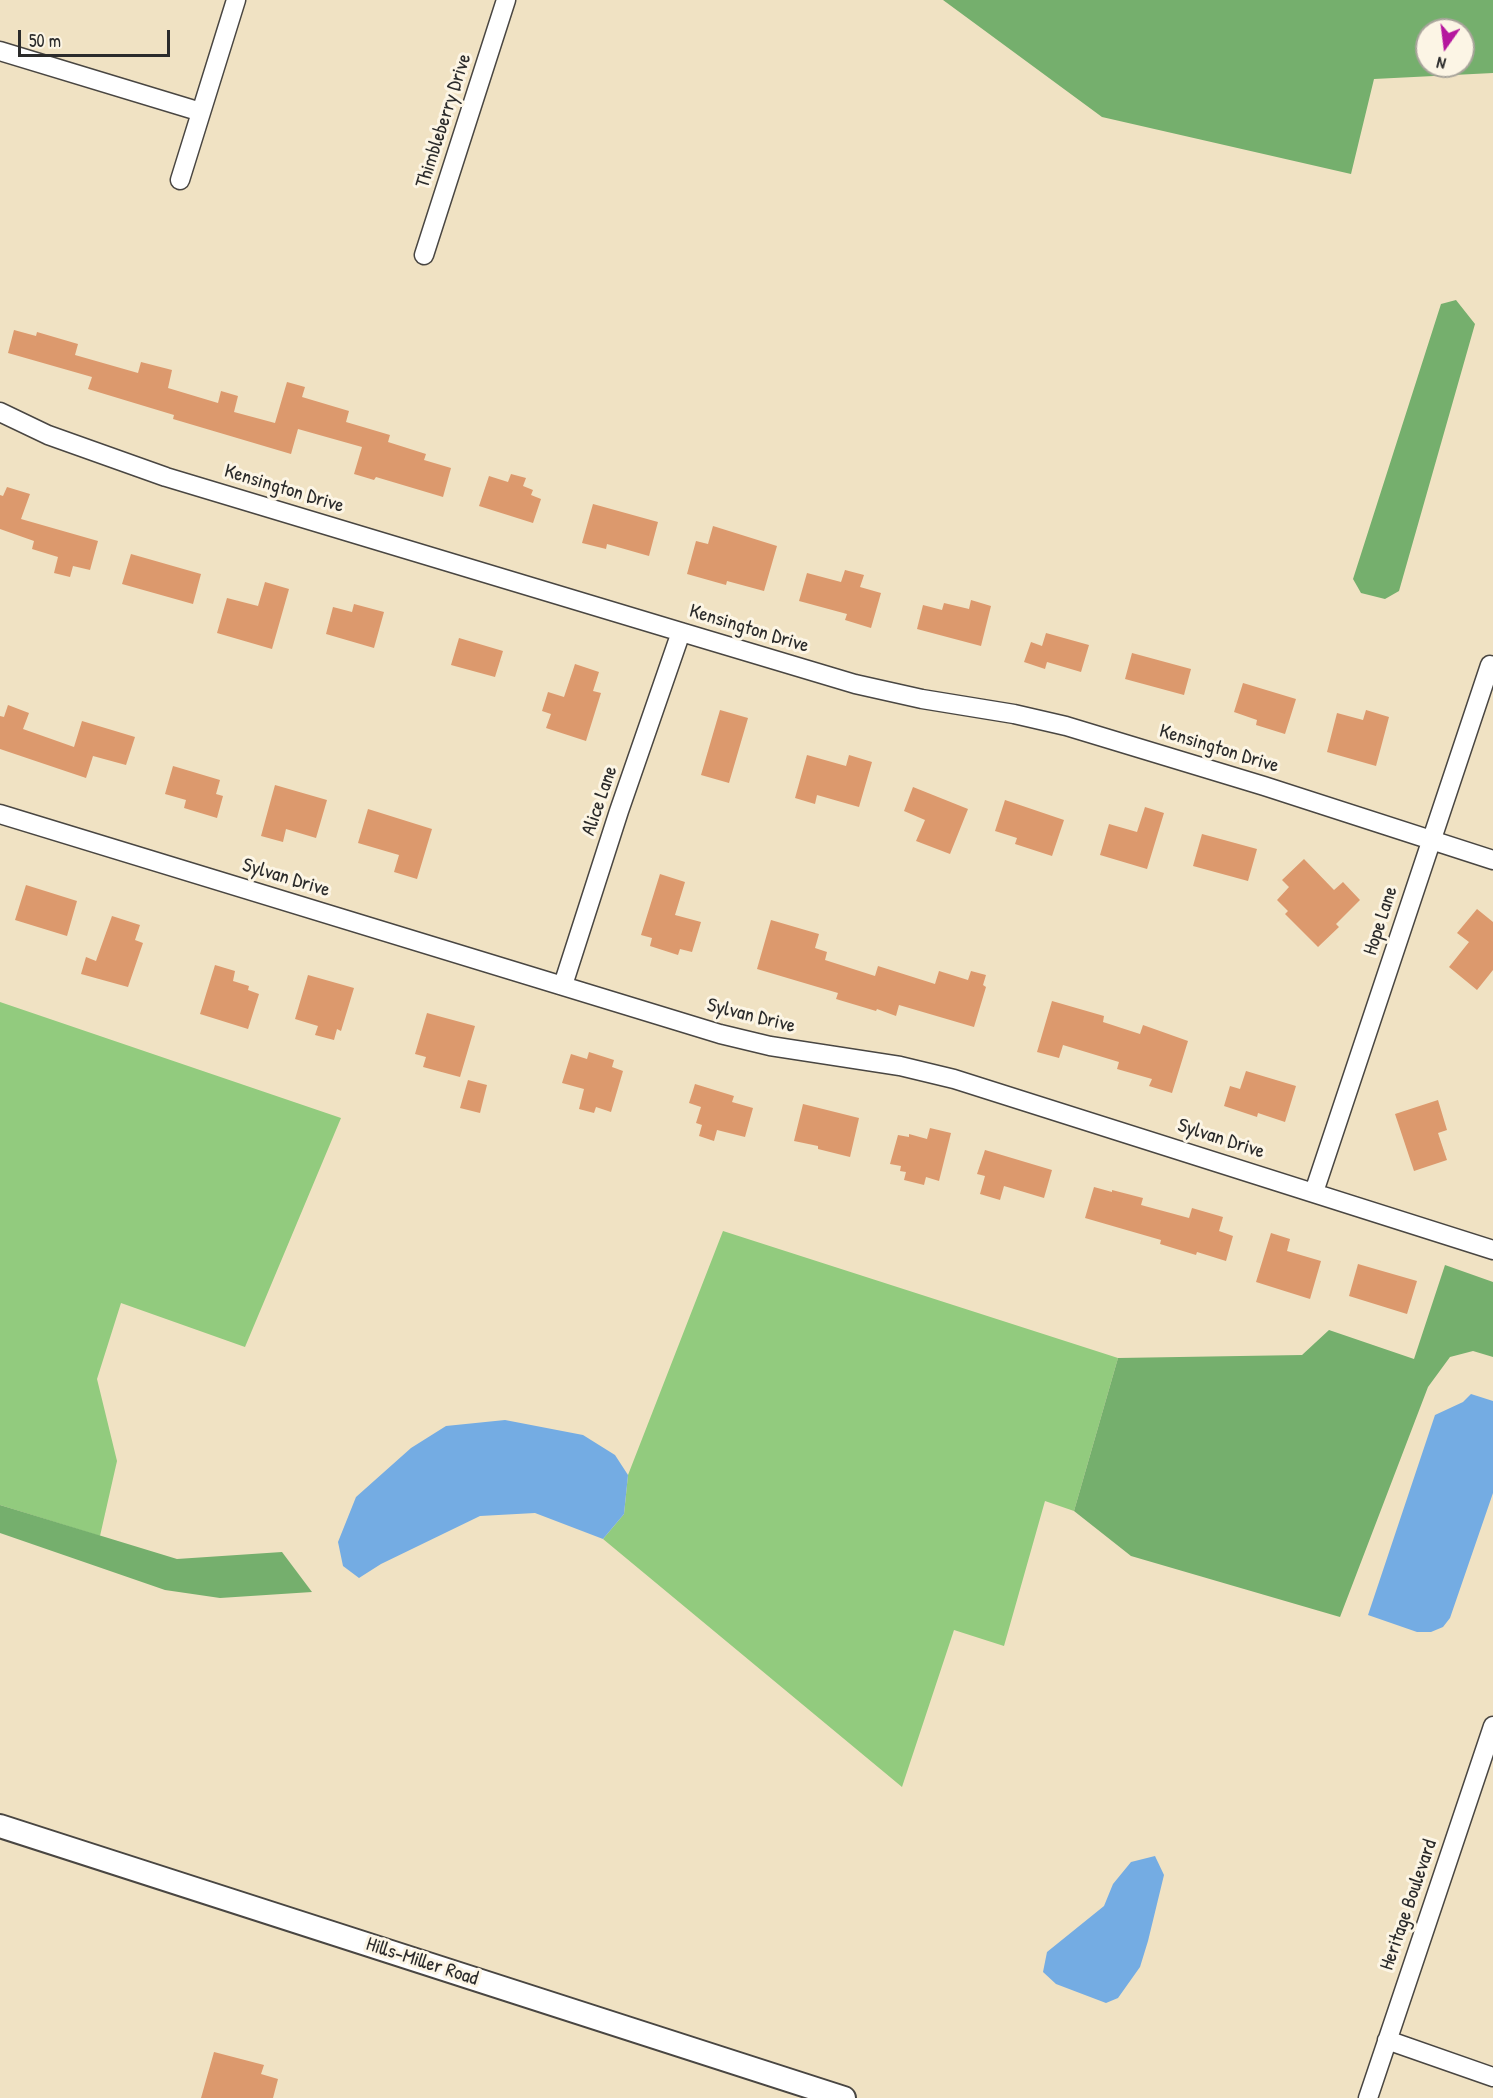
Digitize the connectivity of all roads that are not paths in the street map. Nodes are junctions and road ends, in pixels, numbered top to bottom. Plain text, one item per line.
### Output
1 (236, 0) edge
2 (506, 0) edge
3 (0, 51) edge
4 (201, 112) junction
5 (180, 180) dead end
6 (424, 255) dead end
7 (0, 412) edge
8 (681, 632) junction
9 (1490, 665) dead end
10 (0, 814) edge
11 (1432, 840) junction
12 (1493, 860) edge
13 (563, 985) junction
14 (1314, 1192) junction
15 (1493, 1250) edge
16 (1493, 1726) edge
17 (1485, 1772) edge
18 (0, 1826) edge
19 (1387, 2040) junction
20 (1493, 2077) edge
21 (844, 2098) edge
22 (1368, 2098) edge

1 - 4 street
2 - 6 street, Thimbleberry Drive
3 - 4 street
4 - 5 street
7 - 8 street, Kensington Drive
8 - 11 street, Kensington Drive
8 - 13 street, Alice Lane
9 - 11 street, Hope Lane
10 - 13 street, Sylvan Drive
11 - 12 street, Kensington Drive
11 - 14 street, Hope Lane
13 - 14 street, Sylvan Drive
14 - 15 street, Sylvan Drive
16 - 17 street, Heritage Boulevard
17 - 19 street, Heritage Boulevard
18 - 21 street, Hills-Miller Road
19 - 20 street
19 - 22 street, Heritage Boulevard

